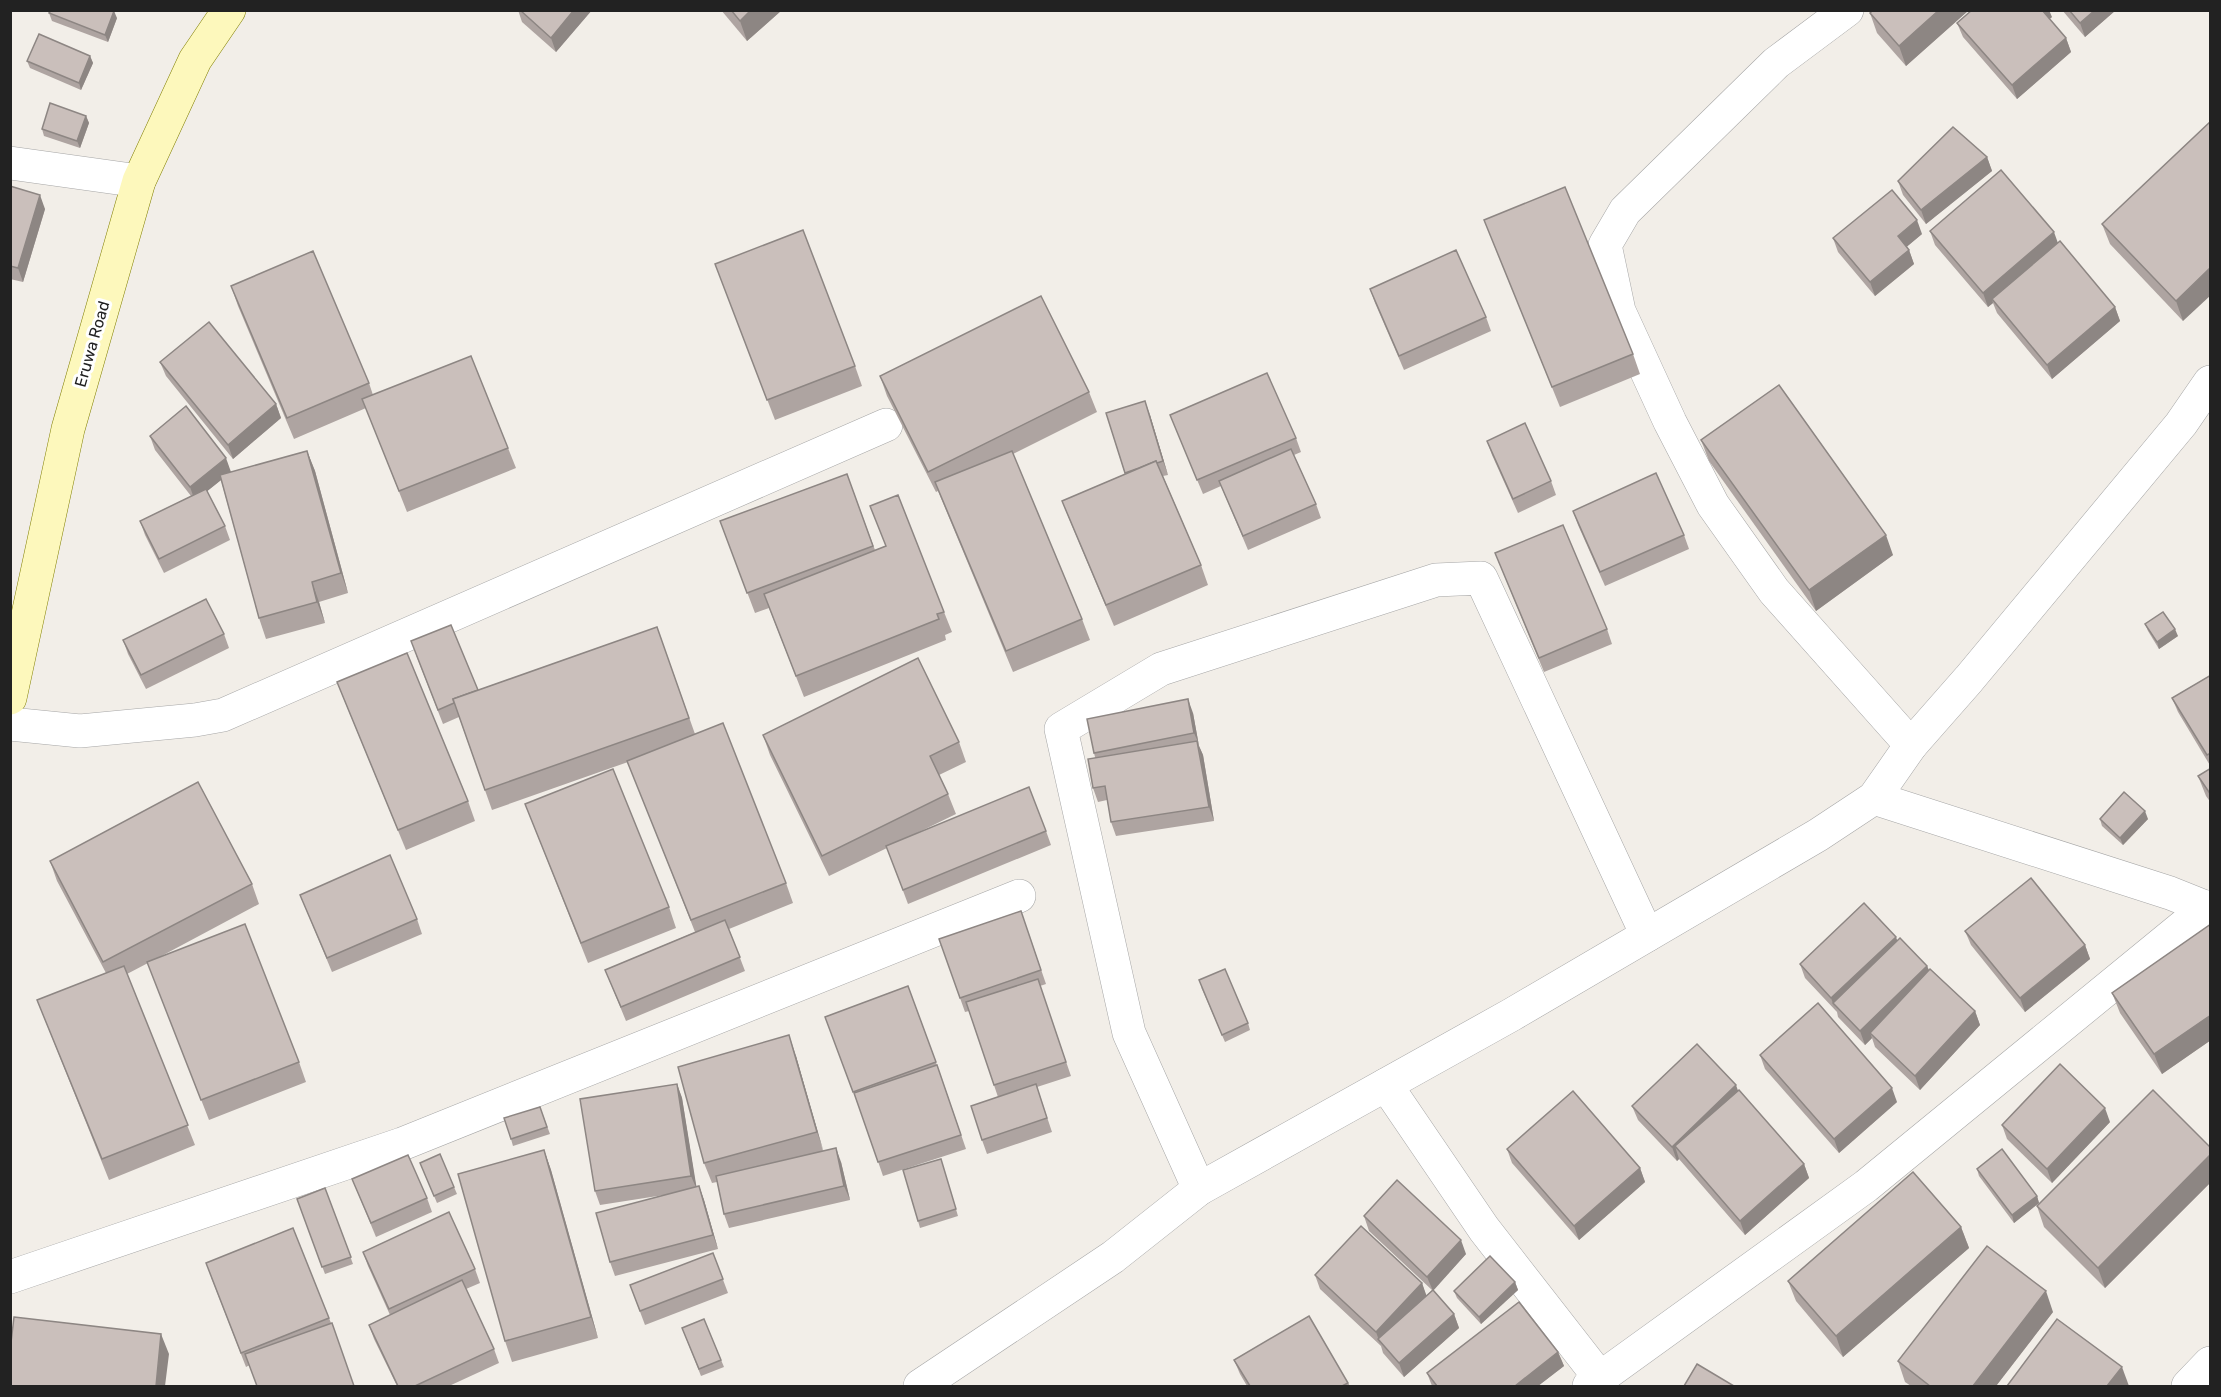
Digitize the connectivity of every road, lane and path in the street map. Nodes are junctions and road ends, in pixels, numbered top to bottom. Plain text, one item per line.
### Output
1 (229, 10) edge
2 (1847, 10) edge
3 (10, 163) edge
4 (139, 181) junction
5 (2211, 382) edge
6 (886, 425) edge
7 (10, 698) edge
8 (10, 724) edge
9 (1911, 745) junction
10 (1874, 798) junction
11 (1019, 896) dead end
12 (2209, 908) edge
13 (1647, 935) junction
14 (1386, 1085) junction
15 (1199, 1189) junction
16 (10, 1277) edge
17 (2211, 1363) edge
18 (1594, 1382) edge
19 (920, 1386) edge
20 (2188, 1386) edge

1 - 4 main road, Eruwa Road
2 - 9 street
3 - 4 street
4 - 7 main road, Eruwa Road
5 - 9 street
6 - 8 street
9 - 10 street
10 - 12 street
10 - 13 street
11 - 16 street
12 - 18 street
13 - 14 street
13 - 15 street
14 - 15 street
14 - 18 street
15 - 19 street
17 - 20 street

